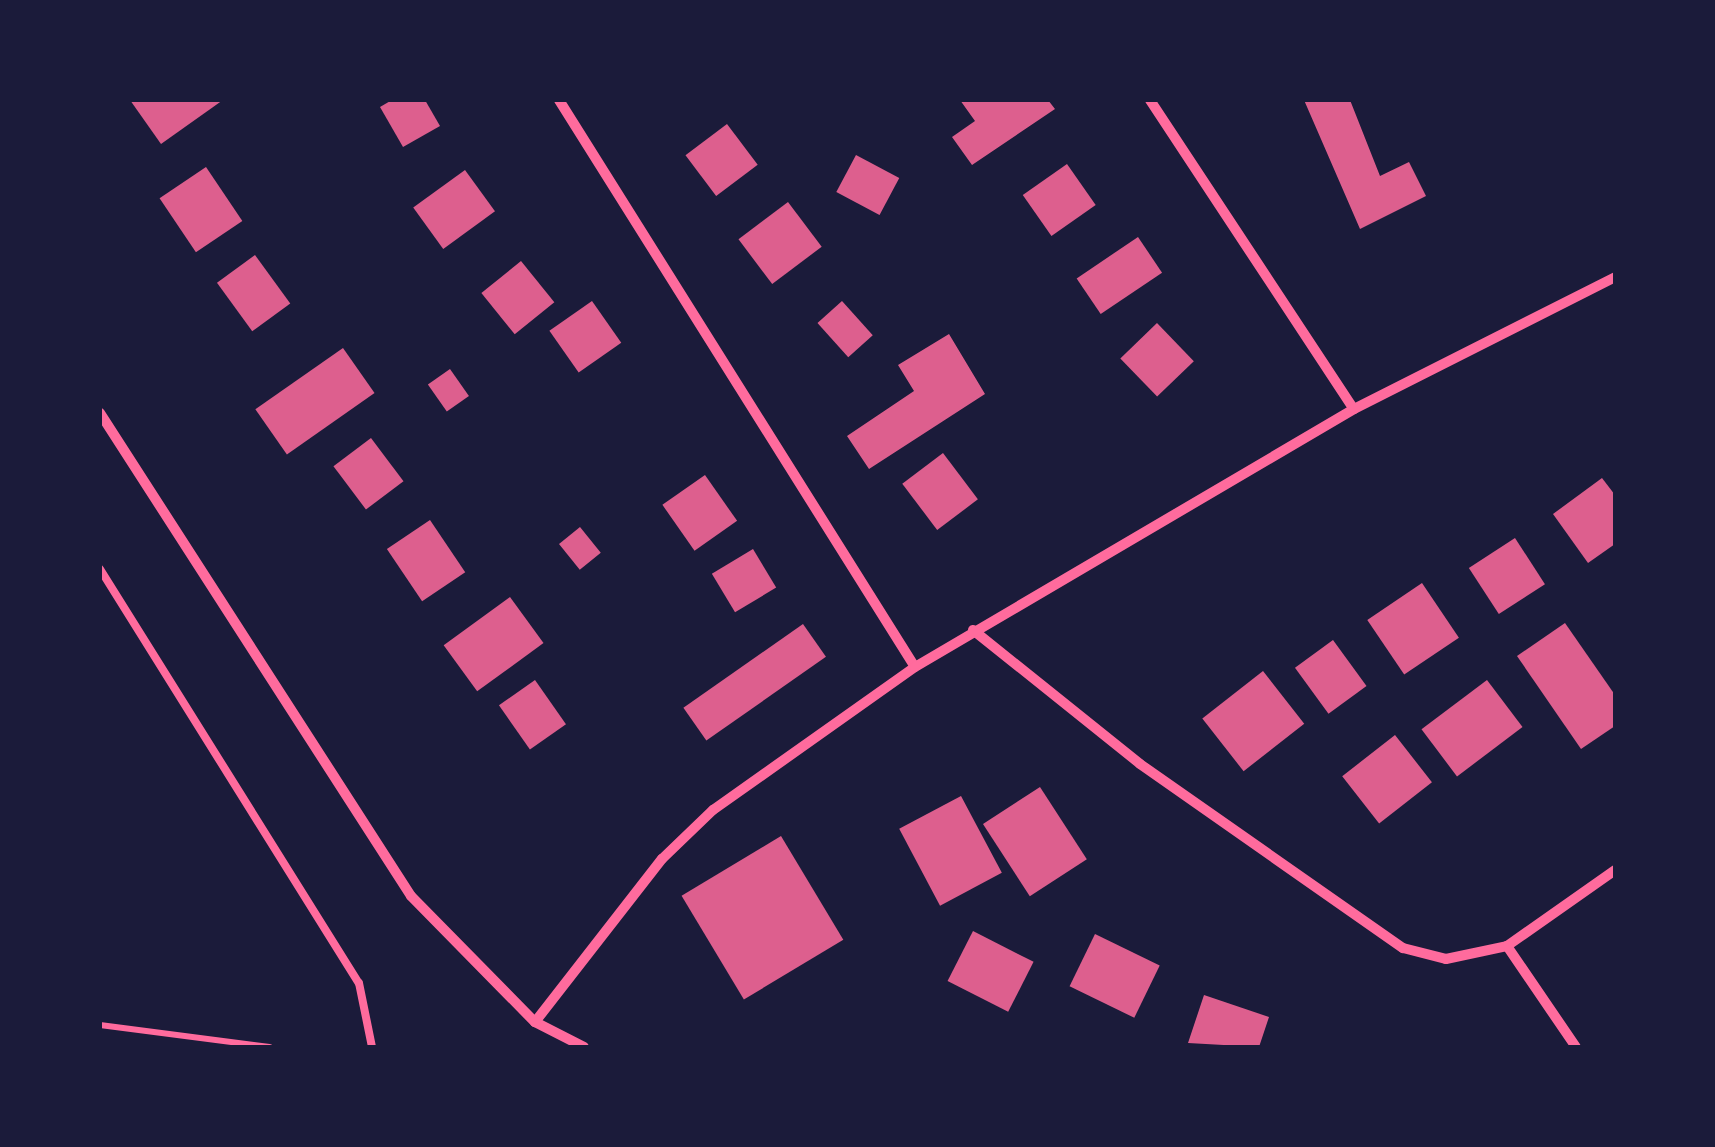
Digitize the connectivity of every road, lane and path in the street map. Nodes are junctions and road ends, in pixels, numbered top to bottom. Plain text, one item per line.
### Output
1 (559, 100) edge
2 (1150, 100) edge
3 (1615, 277) edge
4 (1354, 409) junction
5 (100, 412) edge
6 (100, 569) edge
7 (973, 630) junction
8 (915, 666) junction
9 (1615, 870) edge
10 (1507, 946) junction
11 (535, 1022) junction
12 (100, 1025) edge
13 (270, 1047) edge
14 (372, 1047) edge
15 (584, 1047) edge
16 (1576, 1047) edge

1 - 8 street
2 - 4 street
3 - 4 street
4 - 7 street
5 - 11 street
6 - 14 lane
7 - 8 street
7 - 10 street
8 - 11 street
9 - 10 street
10 - 16 street
11 - 15 street
12 - 13 path

